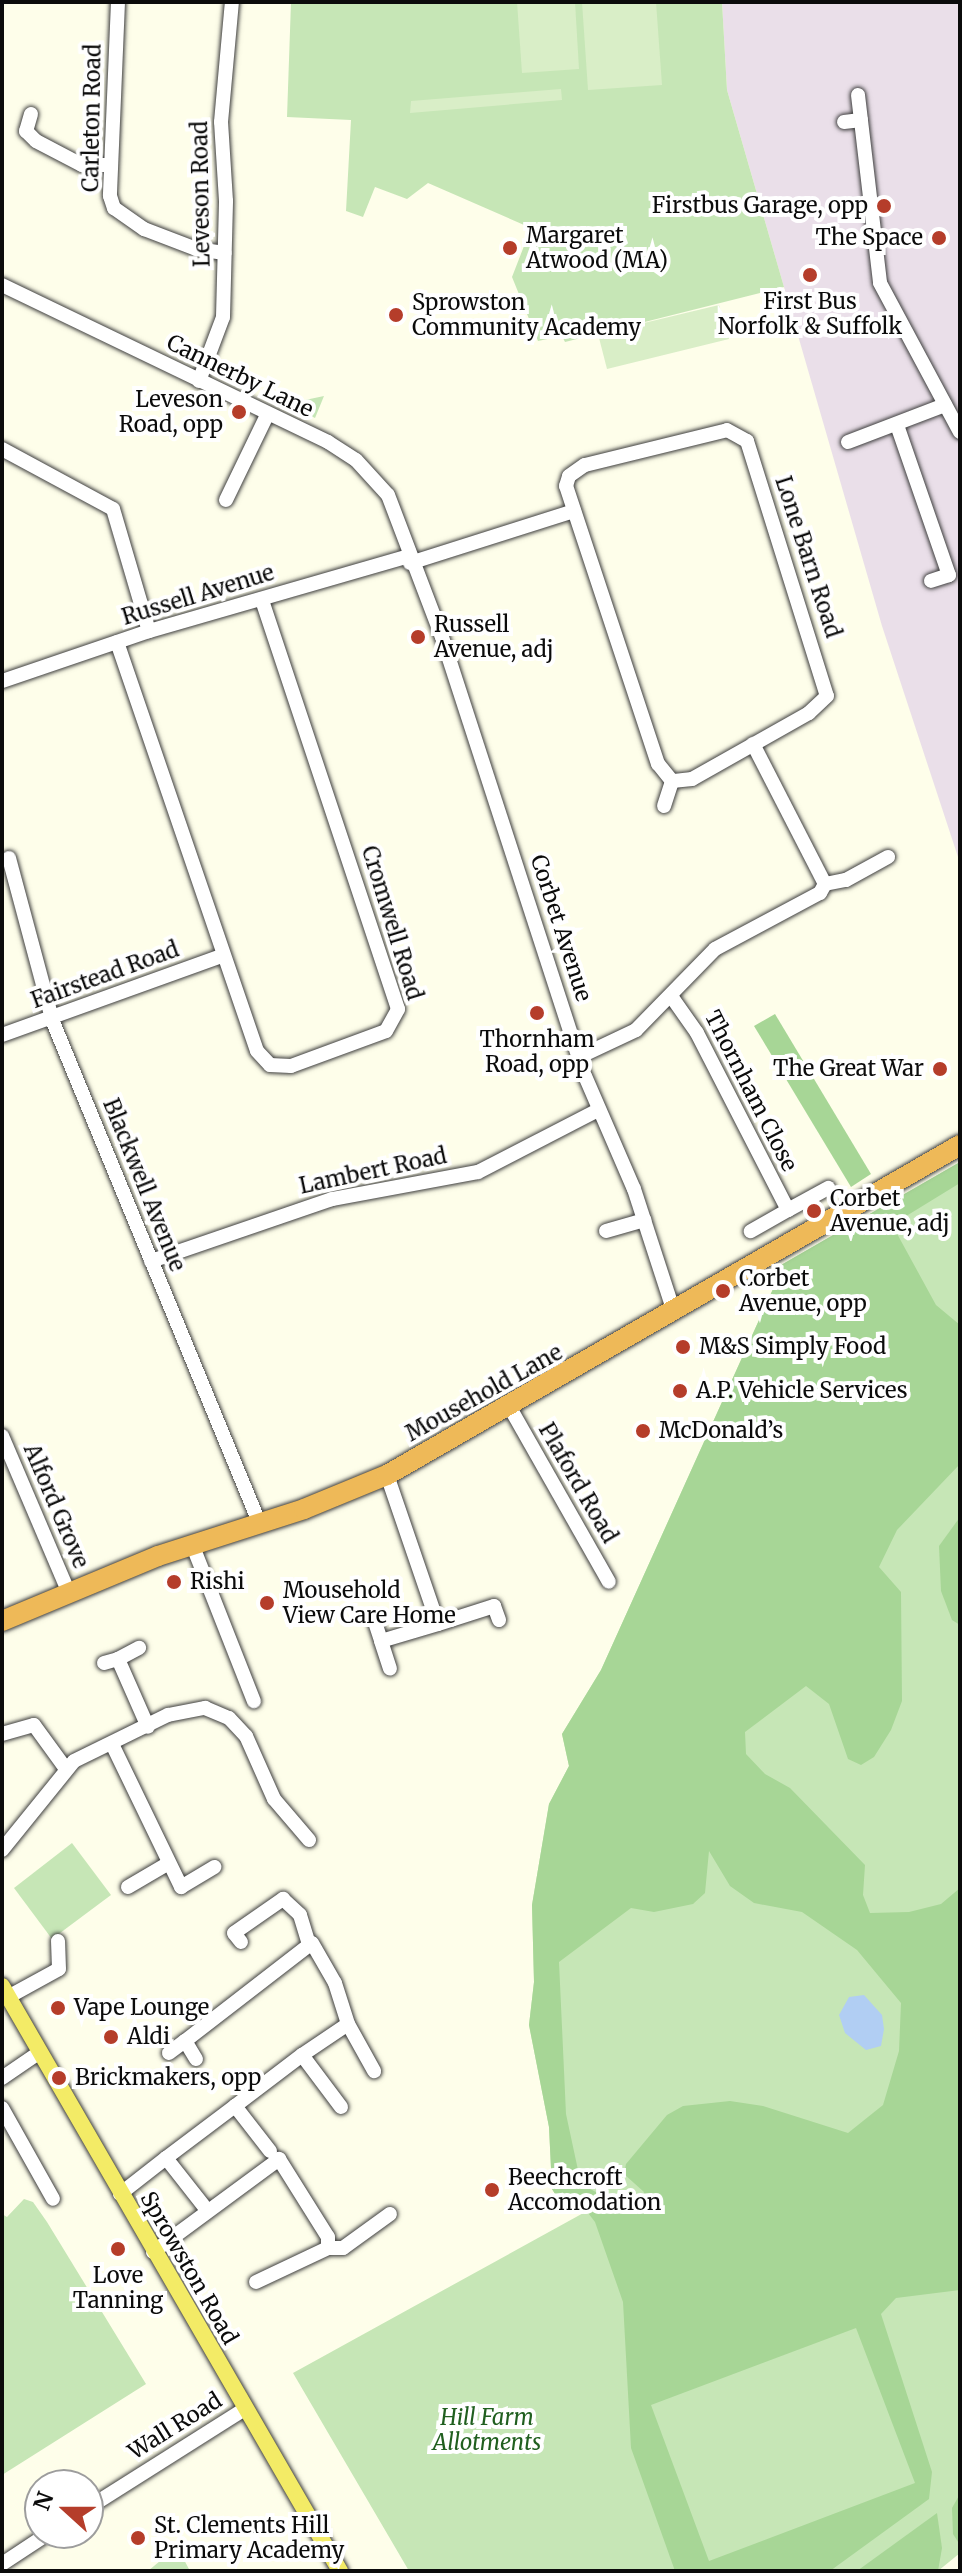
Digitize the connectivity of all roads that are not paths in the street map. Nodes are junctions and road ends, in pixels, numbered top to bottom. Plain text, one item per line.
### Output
1 (118, 2) edge
2 (232, 2) edge
3 (858, 95) dead end
4 (31, 114) dead end
5 (861, 120) junction
6 (844, 122) dead end
7 (110, 165) junction
8 (225, 253) junction
9 (2, 285) edge
10 (199, 381) junction
11 (945, 405) junction
12 (267, 415) junction
13 (897, 425) junction
14 (960, 432) edge
15 (848, 442) dead end
16 (2, 449) edge
17 (226, 500) dead end
18 (574, 511) junction
19 (409, 560) junction
20 (954, 573) edge
21 (931, 581) dead end
22 (262, 599) junction
23 (149, 631) junction
24 (117, 642) junction
25 (2, 681) edge
26 (753, 744) junction
27 (672, 781) junction
28 (664, 806) dead end
29 (888, 857) dead end
30 (9, 858) dead end
31 (825, 884) junction
32 (222, 956) junction
33 (671, 996) junction
34 (51, 1017) junction
35 (2, 1035) edge
36 (579, 1057) junction
37 (598, 1110) junction
38 (960, 1145) edge
39 (828, 1188) dead end
40 (788, 1210) junction
41 (644, 1220) junction
42 (606, 1231) dead end
43 (751, 1231) dead end
44 (151, 1261) junction
45 (674, 1312) junction
46 (509, 1406) junction
47 (2, 1436) edge
48 (387, 1475) junction
49 (259, 1522) junction
50 (192, 1544) junction
51 (609, 1582) dead end
52 (69, 1593) junction
53 (494, 1607) dead end
54 (374, 1619) dead end
55 (2, 1621) edge
56 (438, 1624) junction
57 (381, 1641) junction
58 (139, 1648) dead end
59 (390, 1669) dead end
60 (254, 1701) dead end
61 (148, 1727) junction
62 (2, 1734) edge
63 (112, 1744) junction
64 (66, 1769) junction
65 (309, 1840) dead end
66 (2, 1850) edge
67 (167, 1864) junction
68 (214, 1867) dead end
69 (128, 1887) dead end
70 (233, 1938) dead end
71 (58, 1941) dead end
72 (309, 1945) junction
73 (5, 1992) edge
74 (348, 2024) junction
75 (185, 2041) junction
76 (40, 2052) junction
77 (169, 2053) dead end
78 (302, 2055) junction
79 (196, 2059) dead end
80 (374, 2071) dead end
81 (2, 2078) edge
82 (235, 2106) junction
83 (341, 2107) dead end
84 (2, 2108) edge
85 (270, 2151) dead end
86 (166, 2158) junction
87 (45, 2194) dead end
88 (120, 2194) junction
89 (203, 2205) dead end
90 (390, 2214) dead end
91 (328, 2248) junction
92 (153, 2252) junction
93 (256, 2282) dead end
94 (246, 2408) junction
95 (104, 2498) edge
96 (25, 2549) edge
97 (2, 2564) edge
98 (340, 2571) edge

1 - 7 street, Carleton Road
2 - 8 street, Leveson Road
3 - 5 street
4 - 7 street
5 - 6 street
5 - 11 street
7 - 8 street, Carleton Road
8 - 10 street, Leveson Road
9 - 10 street, Cannerby Lane
10 - 12 street, Cannerby Lane
11 - 13 street
11 - 14 street
12 - 17 street
12 - 19 street, Cannerby Lane
13 - 15 street
13 - 20 street
16 - 23 street
18 - 19 street
18 - 26 street, Lone Barn Road
18 - 27 street, Lone Barn Road
19 - 22 street, Russell Avenue
19 - 36 street, Corbet Avenue
20 - 21 street
22 - 23 street, Russell Avenue
22 - 32 street, Cromwell Road
23 - 24 street, Russell Avenue
24 - 25 street, Russell Avenue
24 - 32 street, Cromwell Road
26 - 27 street, Lone Barn Road
26 - 31 street
27 - 28 street
29 - 31 street
30 - 34 street, Blackwell Avenue
31 - 33 street
32 - 34 street, Fairstead Road
33 - 36 street
33 - 40 street, Thornham Close
34 - 35 street, Fairstead Road
34 - 44 street, Blackwell Avenue
36 - 37 street, Corbet Avenue
37 - 41 street, Corbet Avenue
37 - 44 street, Lambert Road
38 - 45 highway, Mousehold Lane
39 - 40 street
40 - 43 street
41 - 42 street
41 - 45 street, Corbet Avenue
44 - 49 street, Blackwell Avenue
45 - 46 highway, Mousehold Lane
46 - 48 highway, Mousehold Lane
46 - 51 street, Plaford Road
47 - 52 street, Alford Grove
48 - 49 highway, Mousehold Lane
48 - 56 street
49 - 50 highway, Mousehold Lane
50 - 52 highway, Mousehold Lane
50 - 60 street
52 - 55 highway, Mousehold Lane
53 - 56 street
54 - 57 street
56 - 57 street
57 - 59 street
58 - 61 street
61 - 63 street
61 - 65 street
62 - 64 street
63 - 64 street
63 - 67 street
64 - 66 street
67 - 68 street
67 - 69 street
70 - 72 street
71 - 73 street
72 - 74 street
72 - 75 street
73 - 76 main road, Sprowston Road
74 - 78 street
74 - 80 street
75 - 77 street
75 - 79 street
76 - 81 street
76 - 88 main road, Sprowston Road
78 - 82 street
78 - 83 street
82 - 85 street
82 - 86 street
84 - 87 street
86 - 88 street
86 - 89 street
88 - 92 main road, Sprowston Road
90 - 91 street
91 - 92 street
91 - 93 street
92 - 94 main road, Sprowston Road
94 - 95 street, Wall Road
94 - 98 main road, Sprowston Road
96 - 97 street

